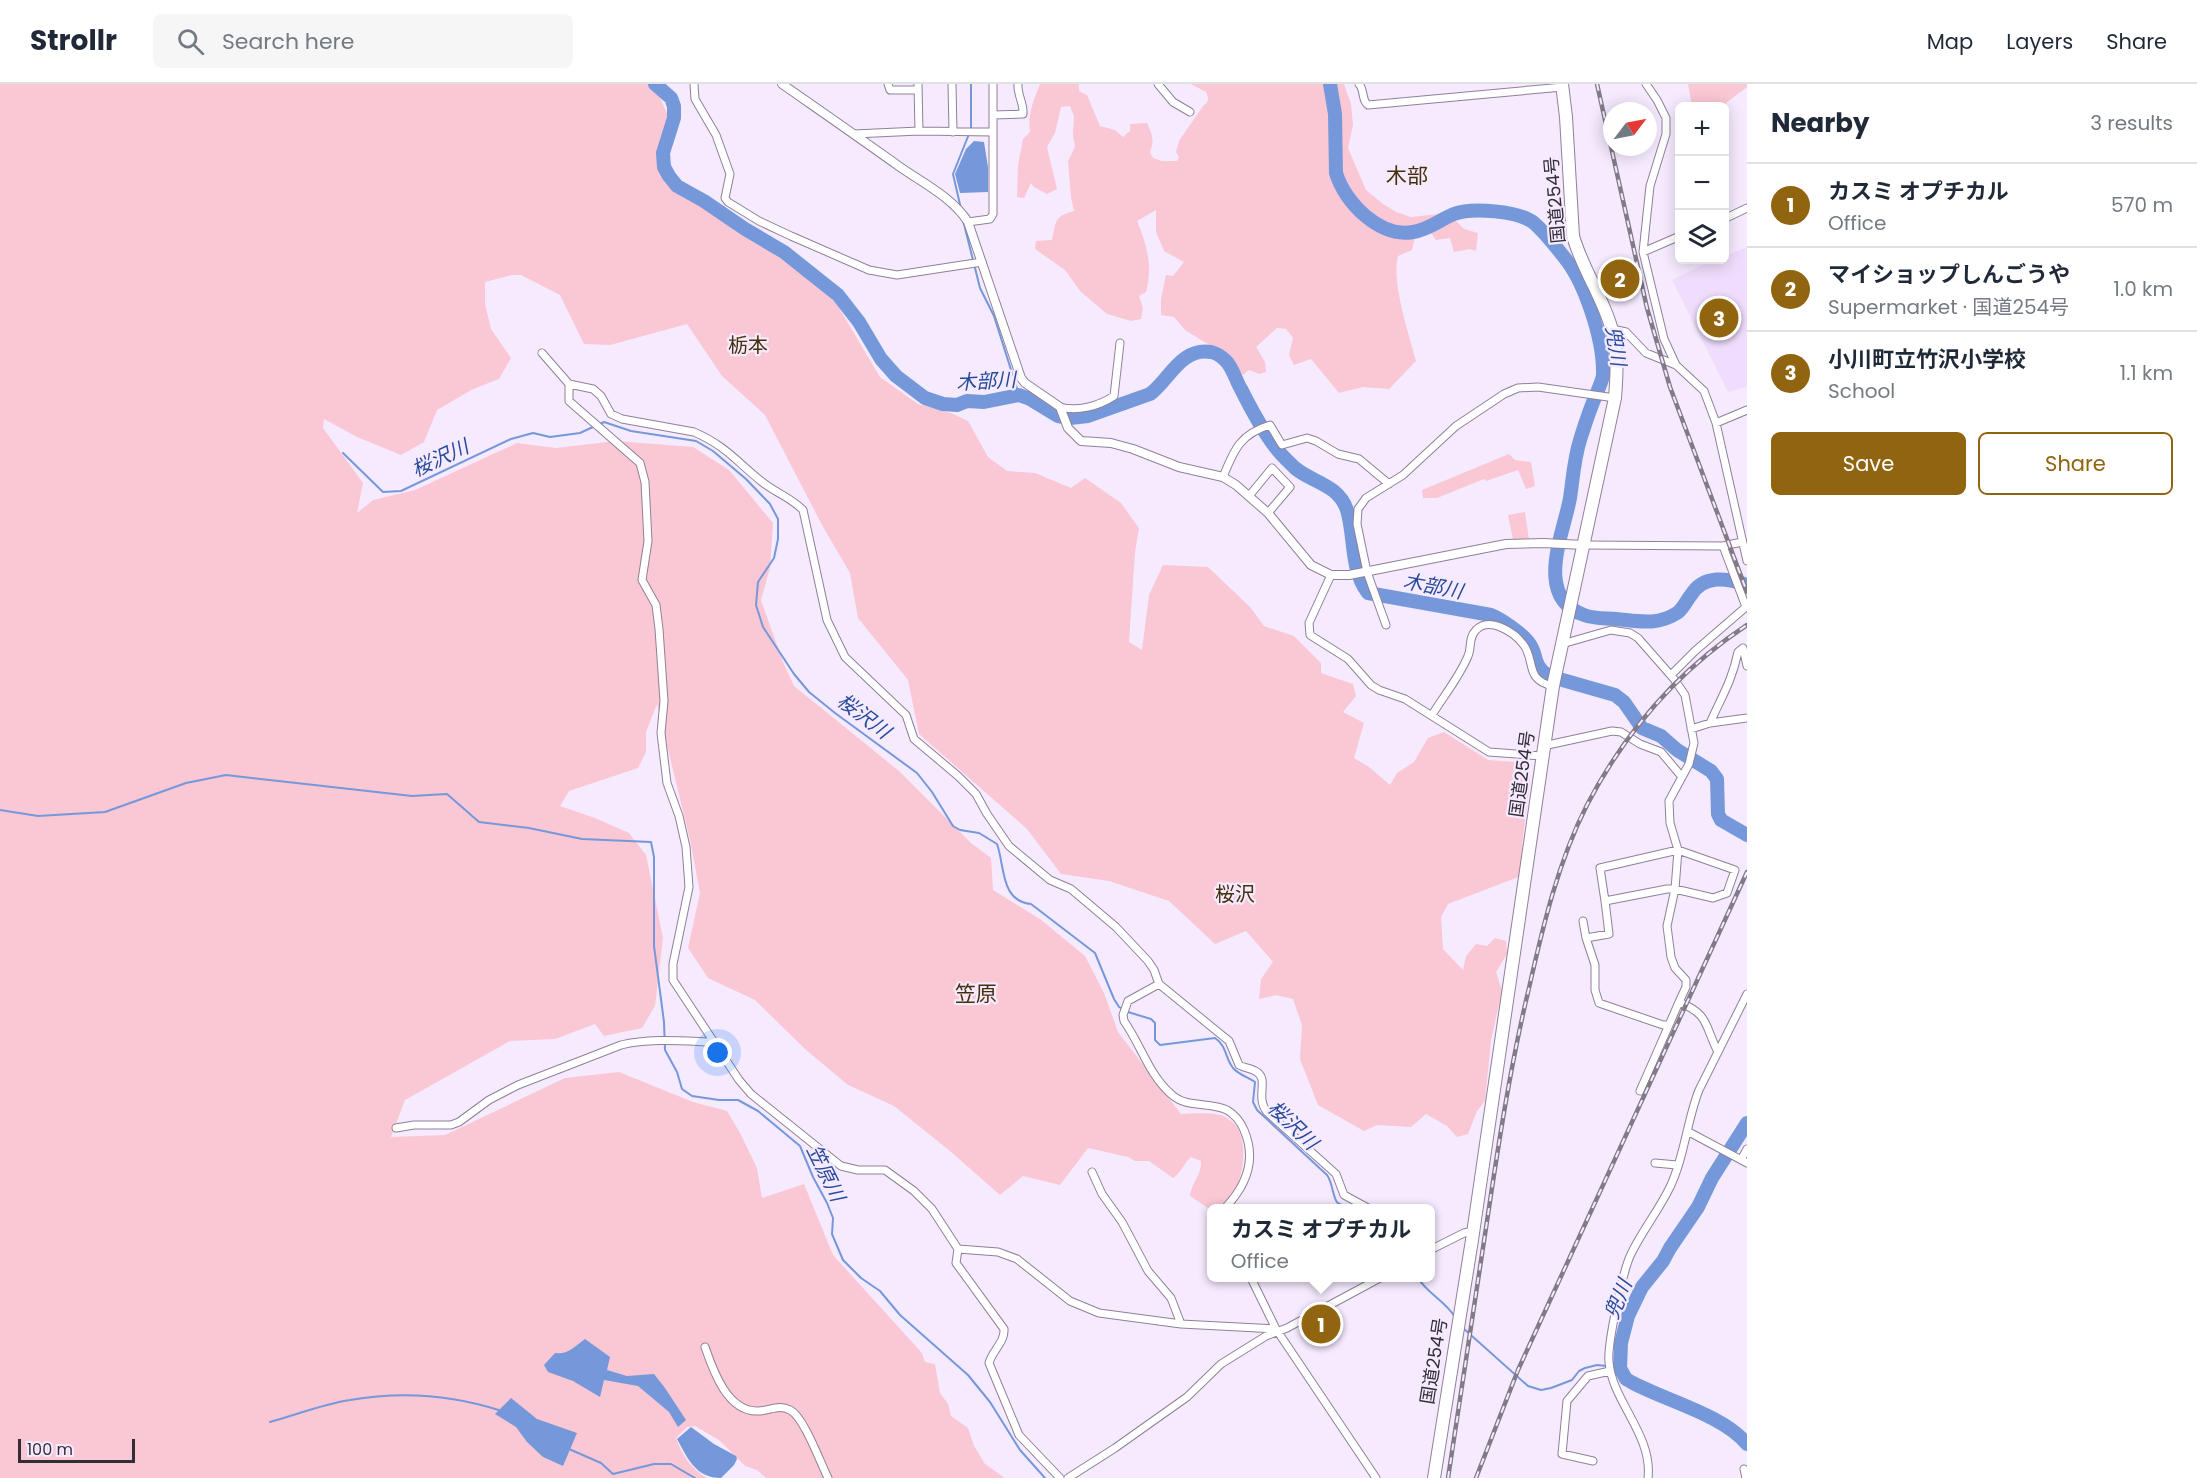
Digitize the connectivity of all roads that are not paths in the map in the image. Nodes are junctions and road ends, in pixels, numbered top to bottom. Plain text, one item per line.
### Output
1 (694, 84) edge
2 (782, 84) edge
3 (888, 84) edge
4 (952, 84) edge
5 (993, 84) edge
6 (1018, 84) edge
7 (1158, 84) edge
8 (1359, 84) edge
9 (1646, 84) edge
10 (1562, 85) edge
11 (918, 87) edge
12 (1190, 112) dead end
13 (993, 115) junction
14 (919, 131) junction
15 (953, 132) junction
16 (993, 132) junction
17 (854, 134) junction
18 (1747, 208) edge
19 (1729, 217) edge
20 (968, 222) junction
21 (1675, 238) edge
22 (1643, 252) junction
23 (982, 262) junction
24 (1612, 329) junction
25 (1119, 343) dead end
26 (542, 353) dead end
27 (1676, 365) junction
28 (568, 384) junction
29 (1615, 398) junction
30 (1060, 406) junction
31 (1747, 410) edge
32 (1716, 423) junction
33 (1223, 477) junction
34 (1389, 484) junction
35 (1249, 496) junction
36 (1268, 513) junction
37 (1742, 542) junction
38 (1584, 545) junction
39 (1724, 546) junction
40 (1746, 551) edge
41 (1747, 561) edge
42 (1366, 572) junction
43 (1331, 575) junction
44 (1386, 625) dead end
45 (1562, 644) junction
46 (1747, 666) edge
47 (1671, 675) junction
48 (1553, 686) junction
49 (1432, 715) junction
50 (1747, 718) edge
51 (1710, 723) junction
52 (1691, 729) junction
53 (1543, 751) junction
54 (1682, 777) junction
55 (1678, 850) junction
56 (1675, 888) junction
57 (1605, 901) junction
58 (1583, 921) dead end
59 (1586, 938) junction
60 (1159, 984) junction
61 (1747, 994) edge
62 (1679, 1002) junction
63 (1669, 1025) junction
64 (712, 1042) junction
65 (1718, 1052) junction
66 (1640, 1091) dead end
67 (396, 1128) dead end
68 (1687, 1131) junction
69 (1747, 1149) edge
70 (1742, 1160) edge
71 (1655, 1163) dead end
72 (1677, 1165) junction
73 (1092, 1172) dead end
74 (1229, 1204) edge
75 (1359, 1204) edge
76 (1473, 1231) junction
77 (1435, 1248) edge
78 (958, 1249) junction
79 (1253, 1282) edge
80 (1372, 1282) edge
81 (1181, 1324) junction
82 (1278, 1331) junction
83 (705, 1347) dead end
84 (1610, 1367) junction
85 (1593, 1461) dead end
86 (1744, 1469) dead end
87 (828, 1478) edge
88 (1060, 1478) edge
89 (1068, 1478) edge
90 (1376, 1478) edge
91 (1434, 1478) edge
92 (1648, 1478) edge
93 (1746, 1478) edge

1 - 23 street
2 - 17 street
3 - 11 street
4 - 15 street
5 - 13 street
6 - 13 street
7 - 12 street
8 - 10 street
9 - 22 street
10 - 24 highway, 国道254号
11 - 14 street
13 - 16 street
14 - 15 street
14 - 17 street
15 - 16 street
16 - 20 street
17 - 20 street
18 - 19 street
20 - 23 street
21 - 22 street
22 - 27 street
23 - 30 street
24 - 27 street
24 - 29 highway, 国道254号
25 - 30 street
26 - 28 street
27 - 32 street
28 - 60 street
28 - 64 street
29 - 34 street
29 - 38 highway, 国道254号
30 - 33 street
31 - 32 street
32 - 37 street
33 - 34 street
33 - 35 street
34 - 42 street
35 - 36 street
35 - 36 street
36 - 43 street
37 - 39 street
37 - 40 street
38 - 39 street
38 - 42 street
38 - 45 highway, 国道254号
39 - 47 street
40 - 41 street
42 - 43 street
42 - 44 street
43 - 49 street
45 - 47 street
45 - 48 highway, 国道254号
46 - 51 street
47 - 52 street
48 - 49 street
48 - 53 highway, 国道254号
49 - 53 street
50 - 51 street
51 - 52 street
52 - 54 street
53 - 54 street
53 - 76 highway, 国道254号
54 - 55 street
55 - 56 street
55 - 56 street
55 - 57 street
56 - 57 street
56 - 62 street
57 - 59 street
58 - 59 street
59 - 63 street
60 - 74 street
60 - 75 street
61 - 65 street
62 - 63 street
62 - 65 street
63 - 66 street
64 - 67 street
64 - 78 street
65 - 68 street
68 - 70 street
68 - 72 street
69 - 70 street
71 - 72 street
72 - 84 street
73 - 81 street
76 - 77 street
76 - 91 highway, 国道254号
78 - 81 street
78 - 88 street
79 - 82 street
80 - 82 street
81 - 82 street
82 - 89 street
82 - 90 street
83 - 87 street
84 - 85 street
84 - 92 street
86 - 93 street

